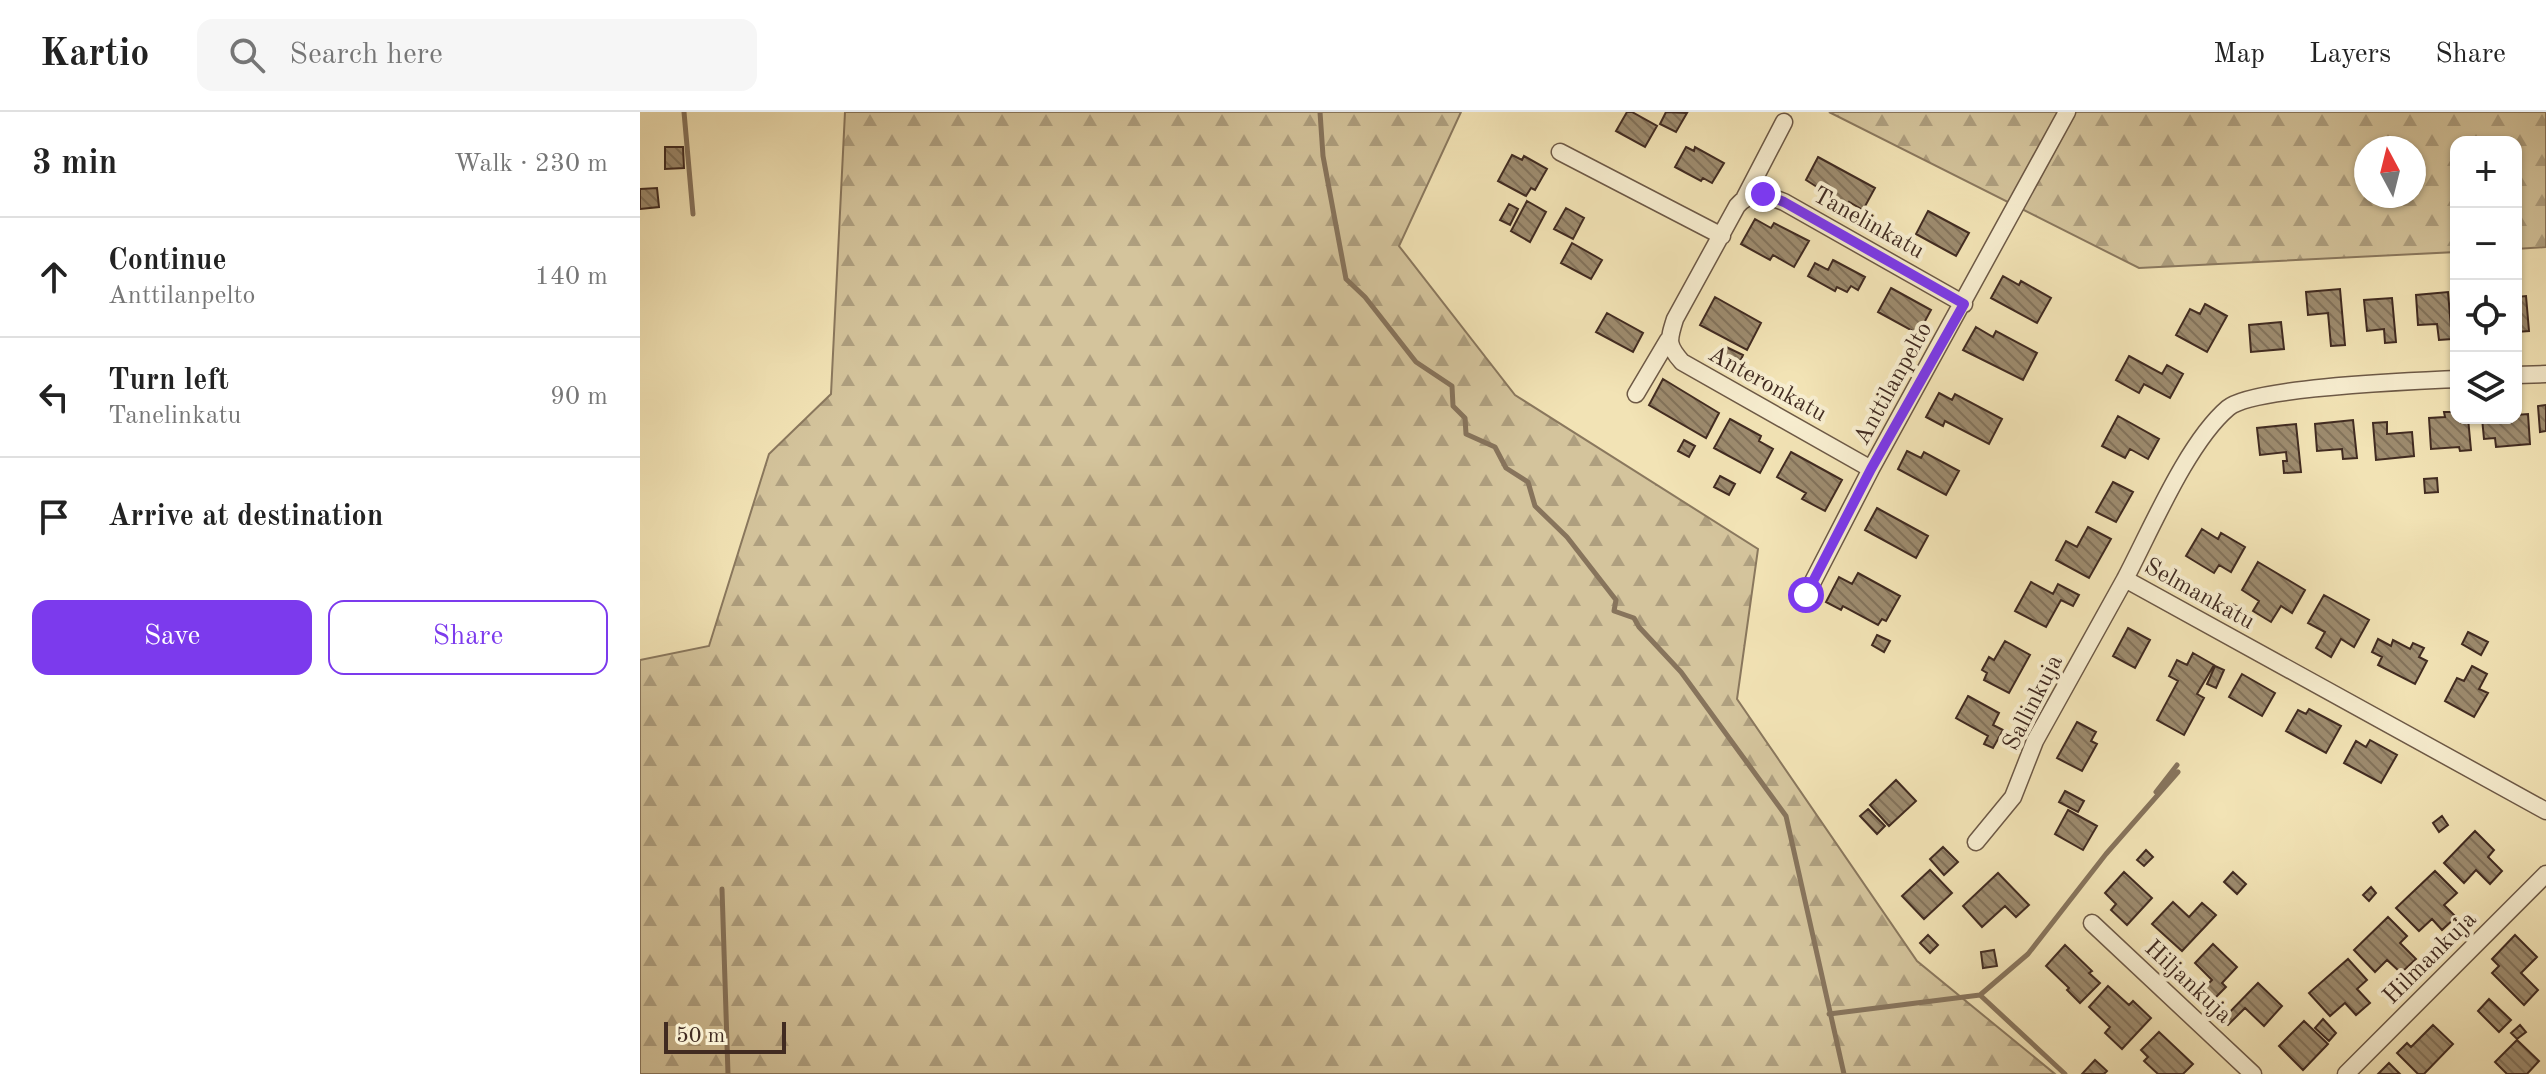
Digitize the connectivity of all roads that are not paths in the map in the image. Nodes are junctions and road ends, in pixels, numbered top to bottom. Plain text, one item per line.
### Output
1 (2067, 112) edge
2 (1784, 122) dead end
3 (1560, 152) dead end
4 (1745, 197) junction
5 (1722, 236) junction
6 (1964, 304) junction
7 (1668, 340) junction
8 (2546, 374) edge
9 (2522, 375) edge
10 (2450, 379) edge
11 (1636, 394) dead end
12 (1871, 469) junction
13 (2125, 579) junction
14 (1806, 595) dead end
15 (2546, 811) edge
16 (1976, 842) dead end
17 (2546, 874) edge
18 (2092, 923) dead end
19 (2253, 1074) edge
20 (2346, 1074) edge

1 - 6 street, Anttilanpelto
2 - 4 street
3 - 5 street
4 - 5 street
4 - 6 street, Tanelinkatu
5 - 7 street
6 - 12 street, Anttilanpelto
7 - 11 street
7 - 12 street, Anteronkatu
8 - 9 street
10 - 13 street, Selmankatu
12 - 14 street, Anttilanpelto
13 - 15 street, Selmankatu
13 - 16 street, Sallinkuja
17 - 20 street, Hilmankuja
18 - 19 street, Hiljankuja

